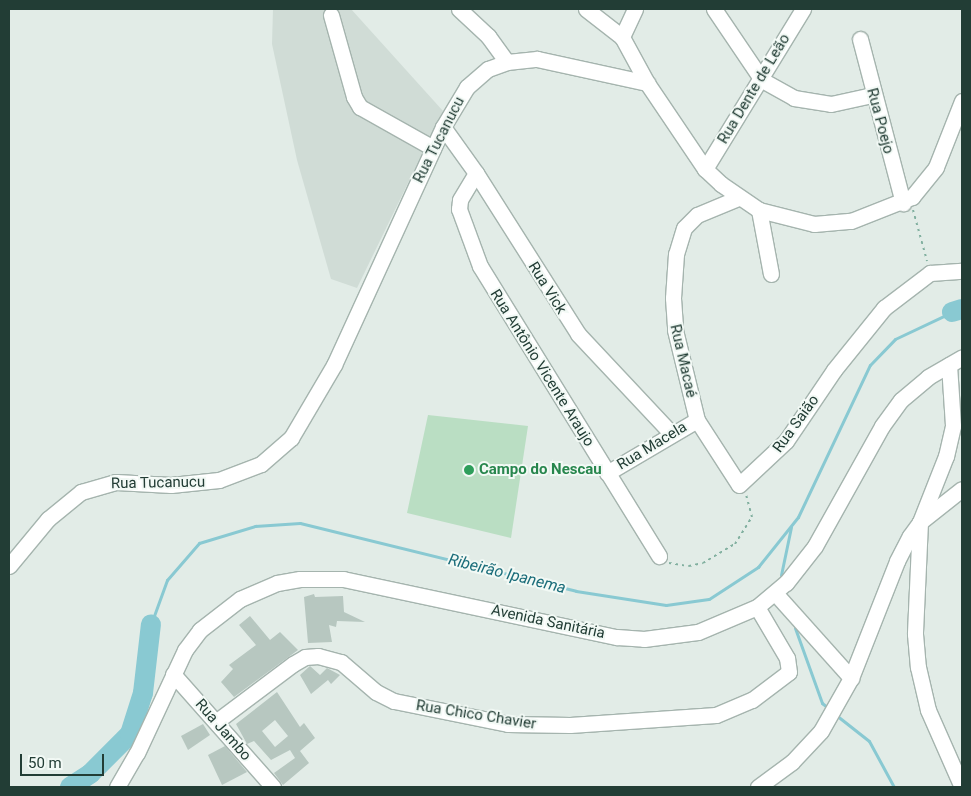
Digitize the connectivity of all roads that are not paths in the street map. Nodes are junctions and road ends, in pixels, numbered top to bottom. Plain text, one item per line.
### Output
1 (458, 9) edge
2 (586, 9) edge
3 (635, 9) edge
4 (714, 9) edge
5 (803, 9) edge
6 (331, 15) dead end
7 (622, 37) junction
8 (860, 39) dead end
9 (507, 62) junction
10 (762, 80) junction
11 (648, 82) junction
12 (872, 95) junction
13 (962, 101) edge
14 (443, 127) junction
15 (433, 148) junction
16 (705, 169) junction
17 (476, 173) junction
18 (738, 198) junction
19 (906, 201) junction
20 (759, 210) junction
21 (962, 271) edge
22 (771, 274) dead end
23 (962, 357) edge
24 (949, 364) junction
25 (697, 420) junction
26 (671, 433) junction
27 (608, 473) junction
28 (739, 485) joint
29 (962, 489) edge
30 (920, 522) junction
31 (659, 556) road end
32 (9, 566) edge
33 (776, 594) junction
34 (757, 608) junction
35 (173, 674) junction
36 (851, 678) junction
37 (217, 721) junction
38 (118, 787) edge
39 (272, 787) edge
40 (758, 787) edge
41 (962, 787) edge

1 - 9 street
2 - 7 street
3 - 7 street
4 - 10 street
5 - 10 street, Rua Dente de Leão
6 - 15 street
7 - 11 street
8 - 12 street, Rua Poejo
9 - 11 street, Rua Tucanucu
9 - 14 street, Rua Tucanucu
10 - 12 street
10 - 16 street, Rua Dente de Leão
11 - 16 street
12 - 19 street, Rua Poejo
13 - 19 street
14 - 15 street, Rua Tucanucu
14 - 17 street, Rua Vick
15 - 32 street, Rua Tucanucu
16 - 18 street
17 - 26 street, Rua Vick
17 - 27 street, Rua Antônio Vicente Araujo
18 - 20 street
18 - 25 street, Rua Macaé
19 - 20 street
20 - 22 street
21 - 28 street, Rua Saião
23 - 24 street, Avenida Sanitária
24 - 30 street
24 - 33 street, Avenida Sanitária
25 - 26 street, Rua Macela
25 - 28 street, Rua Macaé
26 - 27 street, Rua Macela
27 - 31 street, Rua Antônio Vicente Araujo
29 - 30 street
30 - 36 street
30 - 41 street
33 - 34 street, Avenida Sanitária
33 - 36 street
34 - 35 street, Avenida Sanitária
34 - 37 street, Rua Chico Chavier
35 - 37 street, Rua Jambo
35 - 38 street, Avenida Sanitária
36 - 40 street
37 - 39 street, Rua Jambo

